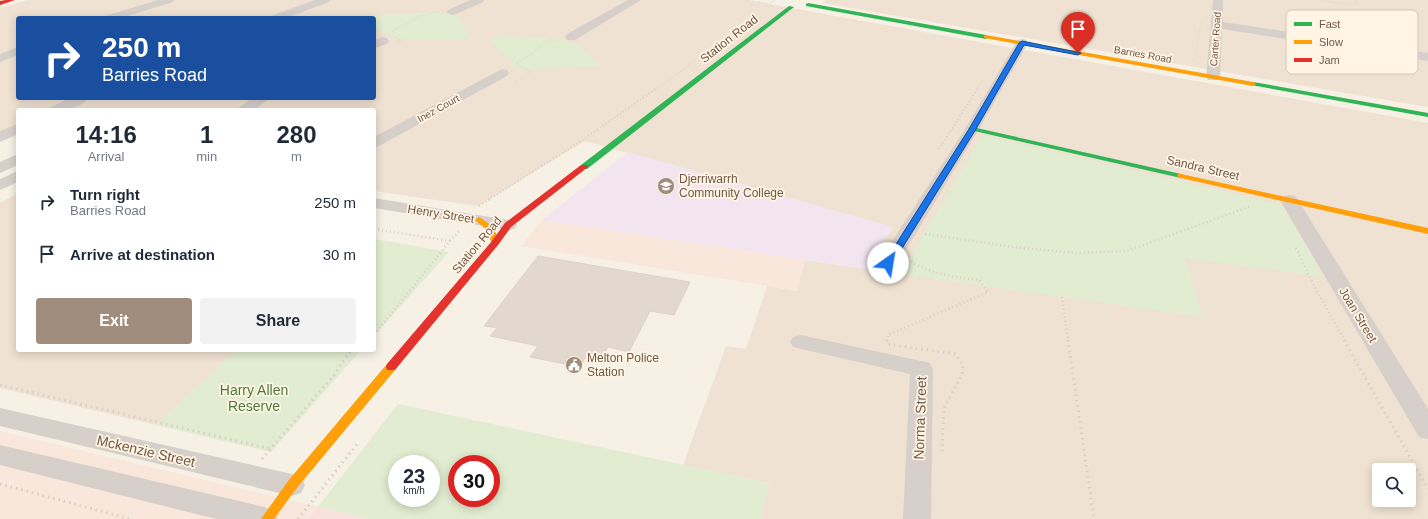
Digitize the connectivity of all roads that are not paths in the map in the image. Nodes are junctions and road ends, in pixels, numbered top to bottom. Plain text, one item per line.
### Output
1 (12, 0) edge
2 (169, 0) edge
3 (325, 0) edge
4 (479, 0) edge
5 (636, 0) edge
6 (1218, 0) edge
7 (787, 2) edge
8 (0, 3) edge
9 (805, 3) edge
10 (452, 12) dead end
11 (116, 16) edge
12 (281, 16) edge
13 (1217, 25) junction
14 (1286, 35) edge
15 (571, 37) dead end
16 (1022, 43) junction
17 (16, 52) edge
18 (1418, 55) edge
19 (1428, 57) edge
20 (0, 58) edge
21 (502, 73) dead end
22 (1212, 77) junction
23 (77, 100) edge
24 (260, 100) edge
25 (60, 108) edge
26 (247, 108) edge
27 (1428, 115) edge
28 (16, 129) edge
29 (972, 129) junction
30 (0, 137) edge
31 (376, 142) edge
32 (0, 145) edge
33 (16, 148) edge
34 (16, 160) edge
35 (0, 168) edge
36 (16, 177) edge
37 (0, 185) edge
38 (1289, 200) junction
39 (376, 203) edge
40 (478, 213) junction
41 (508, 225) junction
42 (1428, 231) edge
43 (495, 243) junction
44 (888, 263) dead end
45 (801, 342) dead end
46 (0, 417) edge
47 (1428, 430) edge
48 (0, 455) edge
49 (292, 485) junction
50 (266, 519) edge
51 (918, 519) edge

1 - 8 street
2 - 11 street
3 - 12 street
4 - 10 street
5 - 15 street
6 - 13 street, Carter Road
7 - 9 street, Barries Road
7 - 41 street, Station Road
9 - 16 street, Barries Road
13 - 14 street
13 - 22 street, Carter Road
16 - 22 street, Barries Road
16 - 29 street
17 - 20 street
18 - 19 street
21 - 31 street, Inez Court
22 - 27 street, Barries Road
23 - 25 street
24 - 26 street
28 - 30 street
29 - 38 street, Sandra Street
29 - 44 street
32 - 33 street
34 - 35 street
36 - 37 street
38 - 42 street, Sandra Street
38 - 47 street, Joan Street
39 - 40 street, Henry Street
40 - 41 street, Henry Street
40 - 43 street
41 - 43 street, Station Road
43 - 49 street, Station Road
45 - 51 street, Norma Street
46 - 49 street, Mckenzie Street
48 - 50 street
49 - 50 street, Station Road

